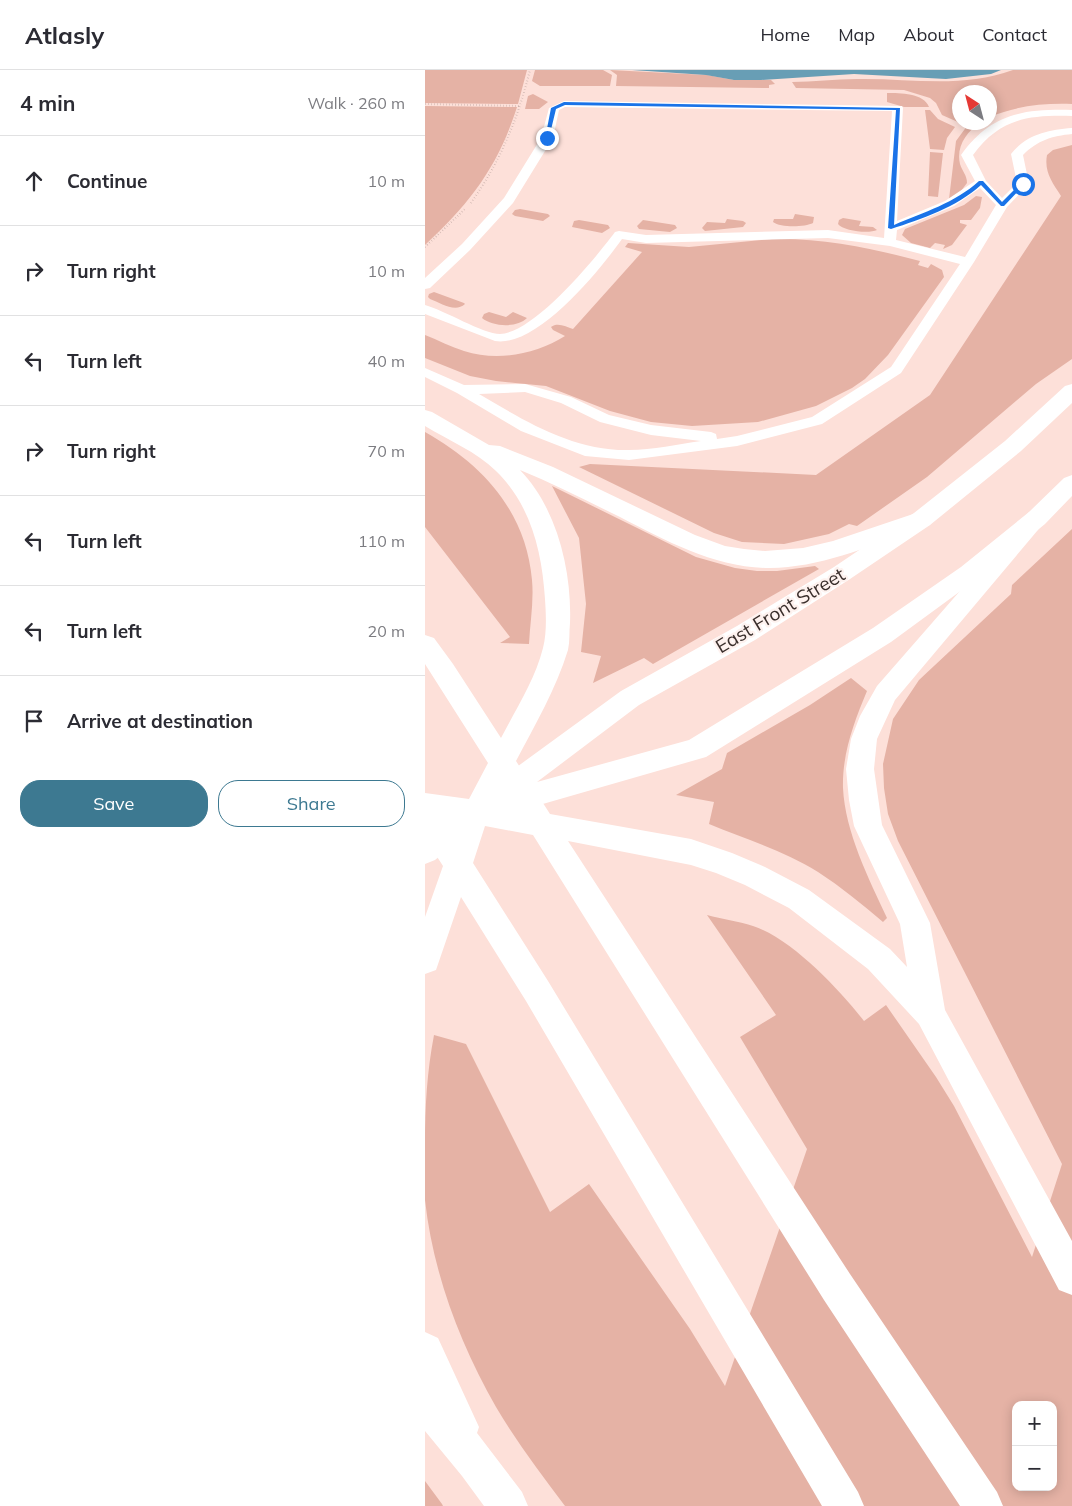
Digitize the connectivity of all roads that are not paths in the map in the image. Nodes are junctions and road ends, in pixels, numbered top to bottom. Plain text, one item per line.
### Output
1 (1072, 112) edge
2 (1072, 131) edge
3 (981, 182) junction
4 (1002, 205) junction
5 (891, 228) junction
6 (890, 242) junction
7 (969, 262) junction
8 (425, 286) edge
9 (425, 309) edge
10 (425, 372) edge
11 (462, 390) junction
12 (1072, 391) edge
13 (425, 416) edge
14 (737, 441) junction
15 (474, 444) junction
16 (1072, 484) edge
17 (1037, 518) junction
18 (922, 519) junction
19 (425, 645) edge
20 (425, 805) edge
21 (476, 812) junction
22 (425, 813) edge
23 (425, 831) edge
24 (425, 851) edge
25 (425, 960) edge
26 (930, 1013) junction
27 (1072, 1278) edge
28 (425, 1351) edge
29 (425, 1400) edge
30 (476, 1462) junction
31 (508, 1506) edge
32 (844, 1506) edge
33 (983, 1506) edge

1 - 3 lane
2 - 4 lane
3 - 4 lane
3 - 5 lane
4 - 7 lane
5 - 6 lane
5 - 8 lane
6 - 7 lane
6 - 9 lane
7 - 14 lane
10 - 11 lane
11 - 14 lane
11 - 14 lane
12 - 18 main road, East Front Street
13 - 15 main road
15 - 18 main road
15 - 21 main road
16 - 17 main road, East Front Street
17 - 21 main road, East Front Street
17 - 26 main road
18 - 21 main road, East Front Street
19 - 33 main road
20 - 21 main road
21 - 23 main road
21 - 24 main road, East Front Street
21 - 25 main road
21 - 26 main road
22 - 32 main road
26 - 27 main road
28 - 30 main road
29 - 30 main road
30 - 31 main road

